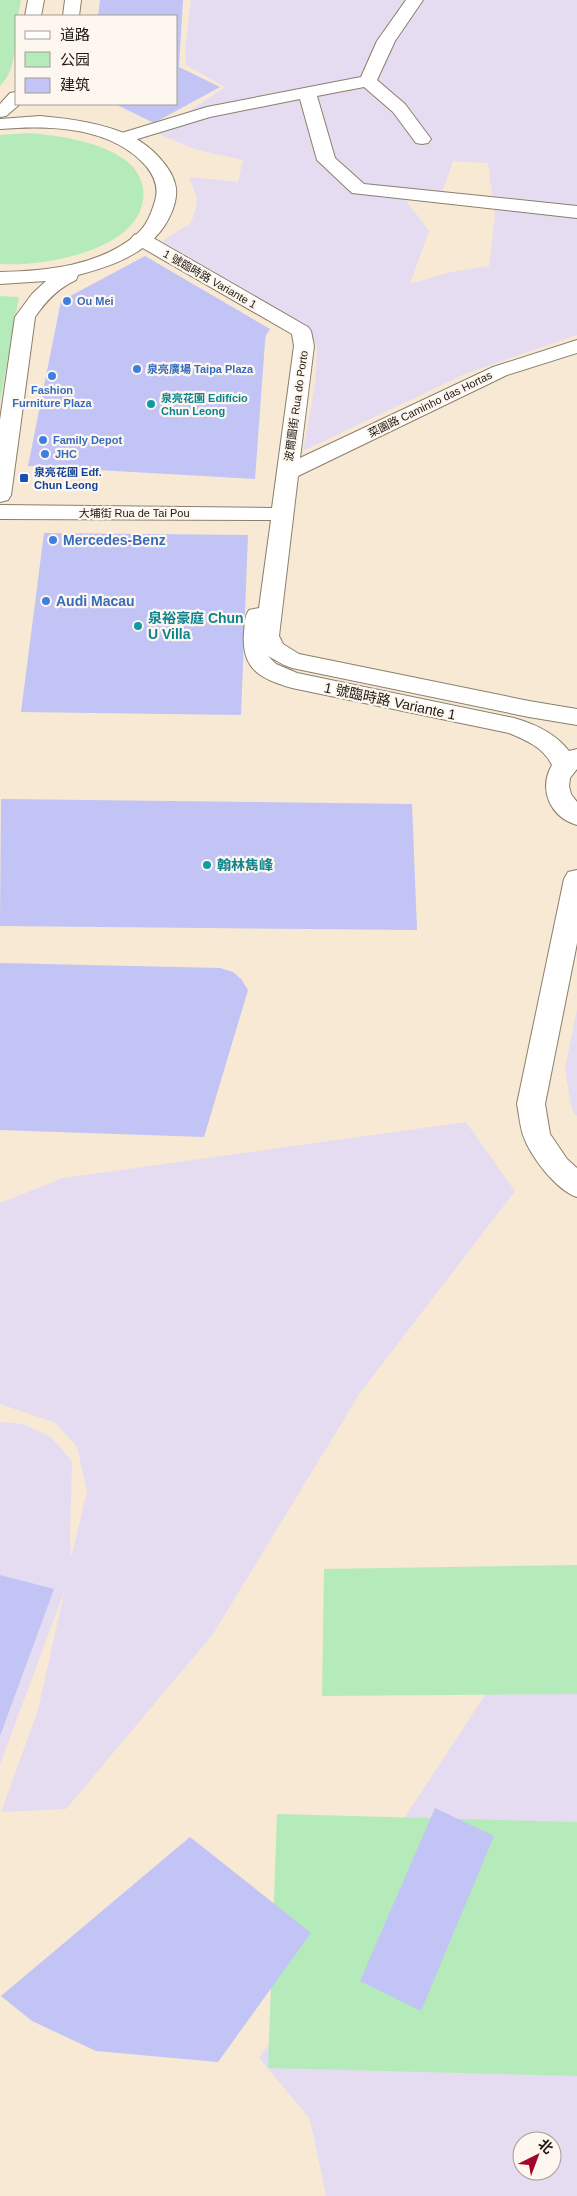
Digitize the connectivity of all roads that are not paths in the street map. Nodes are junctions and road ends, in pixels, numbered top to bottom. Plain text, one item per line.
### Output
1 (36, 0) edge
2 (73, 0) edge
3 (415, 0) edge
4 (33, 15) edge
5 (71, 15) edge
6 (368, 81) junction
7 (307, 92) junction
8 (15, 98) edge
9 (68, 108) dead end
10 (0, 112) edge
11 (0, 124) edge
12 (114, 137) junction
13 (422, 139) dead end
14 (577, 212) edge
15 (141, 239) junction
16 (91, 266) junction
17 (0, 278) edge
18 (279, 319) junction
19 (577, 346) edge
20 (287, 473) junction
21 (0, 495) edge
22 (0, 512) edge
23 (268, 514) junction
24 (257, 609) joint
25 (274, 649) joint
26 (577, 716) edge
27 (571, 761) edge
28 (577, 818) edge
29 (576, 888) edge
30 (570, 1175) edge

1 - 4 street
2 - 5 street
3 - 6 street
6 - 7 street
6 - 13 street
7 - 12 street
7 - 14 street
8 - 10 street
9 - 12 street
11 - 12 street
12 - 15 street
15 - 16 street
15 - 18 street, 1 號臨時路 Variante 1
16 - 17 street
16 - 21 street
18 - 20 street, 波爾圖街 Rua do Porto
18 - 23 street, 波爾圖街 Rua do Porto
19 - 20 street, 菜園路 Caminho das Hortas
20 - 25 street, 波爾圖街 Rua do Porto
22 - 23 street, 大埔街 Rua de Tai Pou
23 - 24 street, 波爾圖街 Rua do Porto
24 - 27 street, 1 號臨時路 Variante 1
25 - 26 street, 1 號臨時路 Variante 1
27 - 28 street, 1 號臨時路 Variante 1
29 - 30 street

